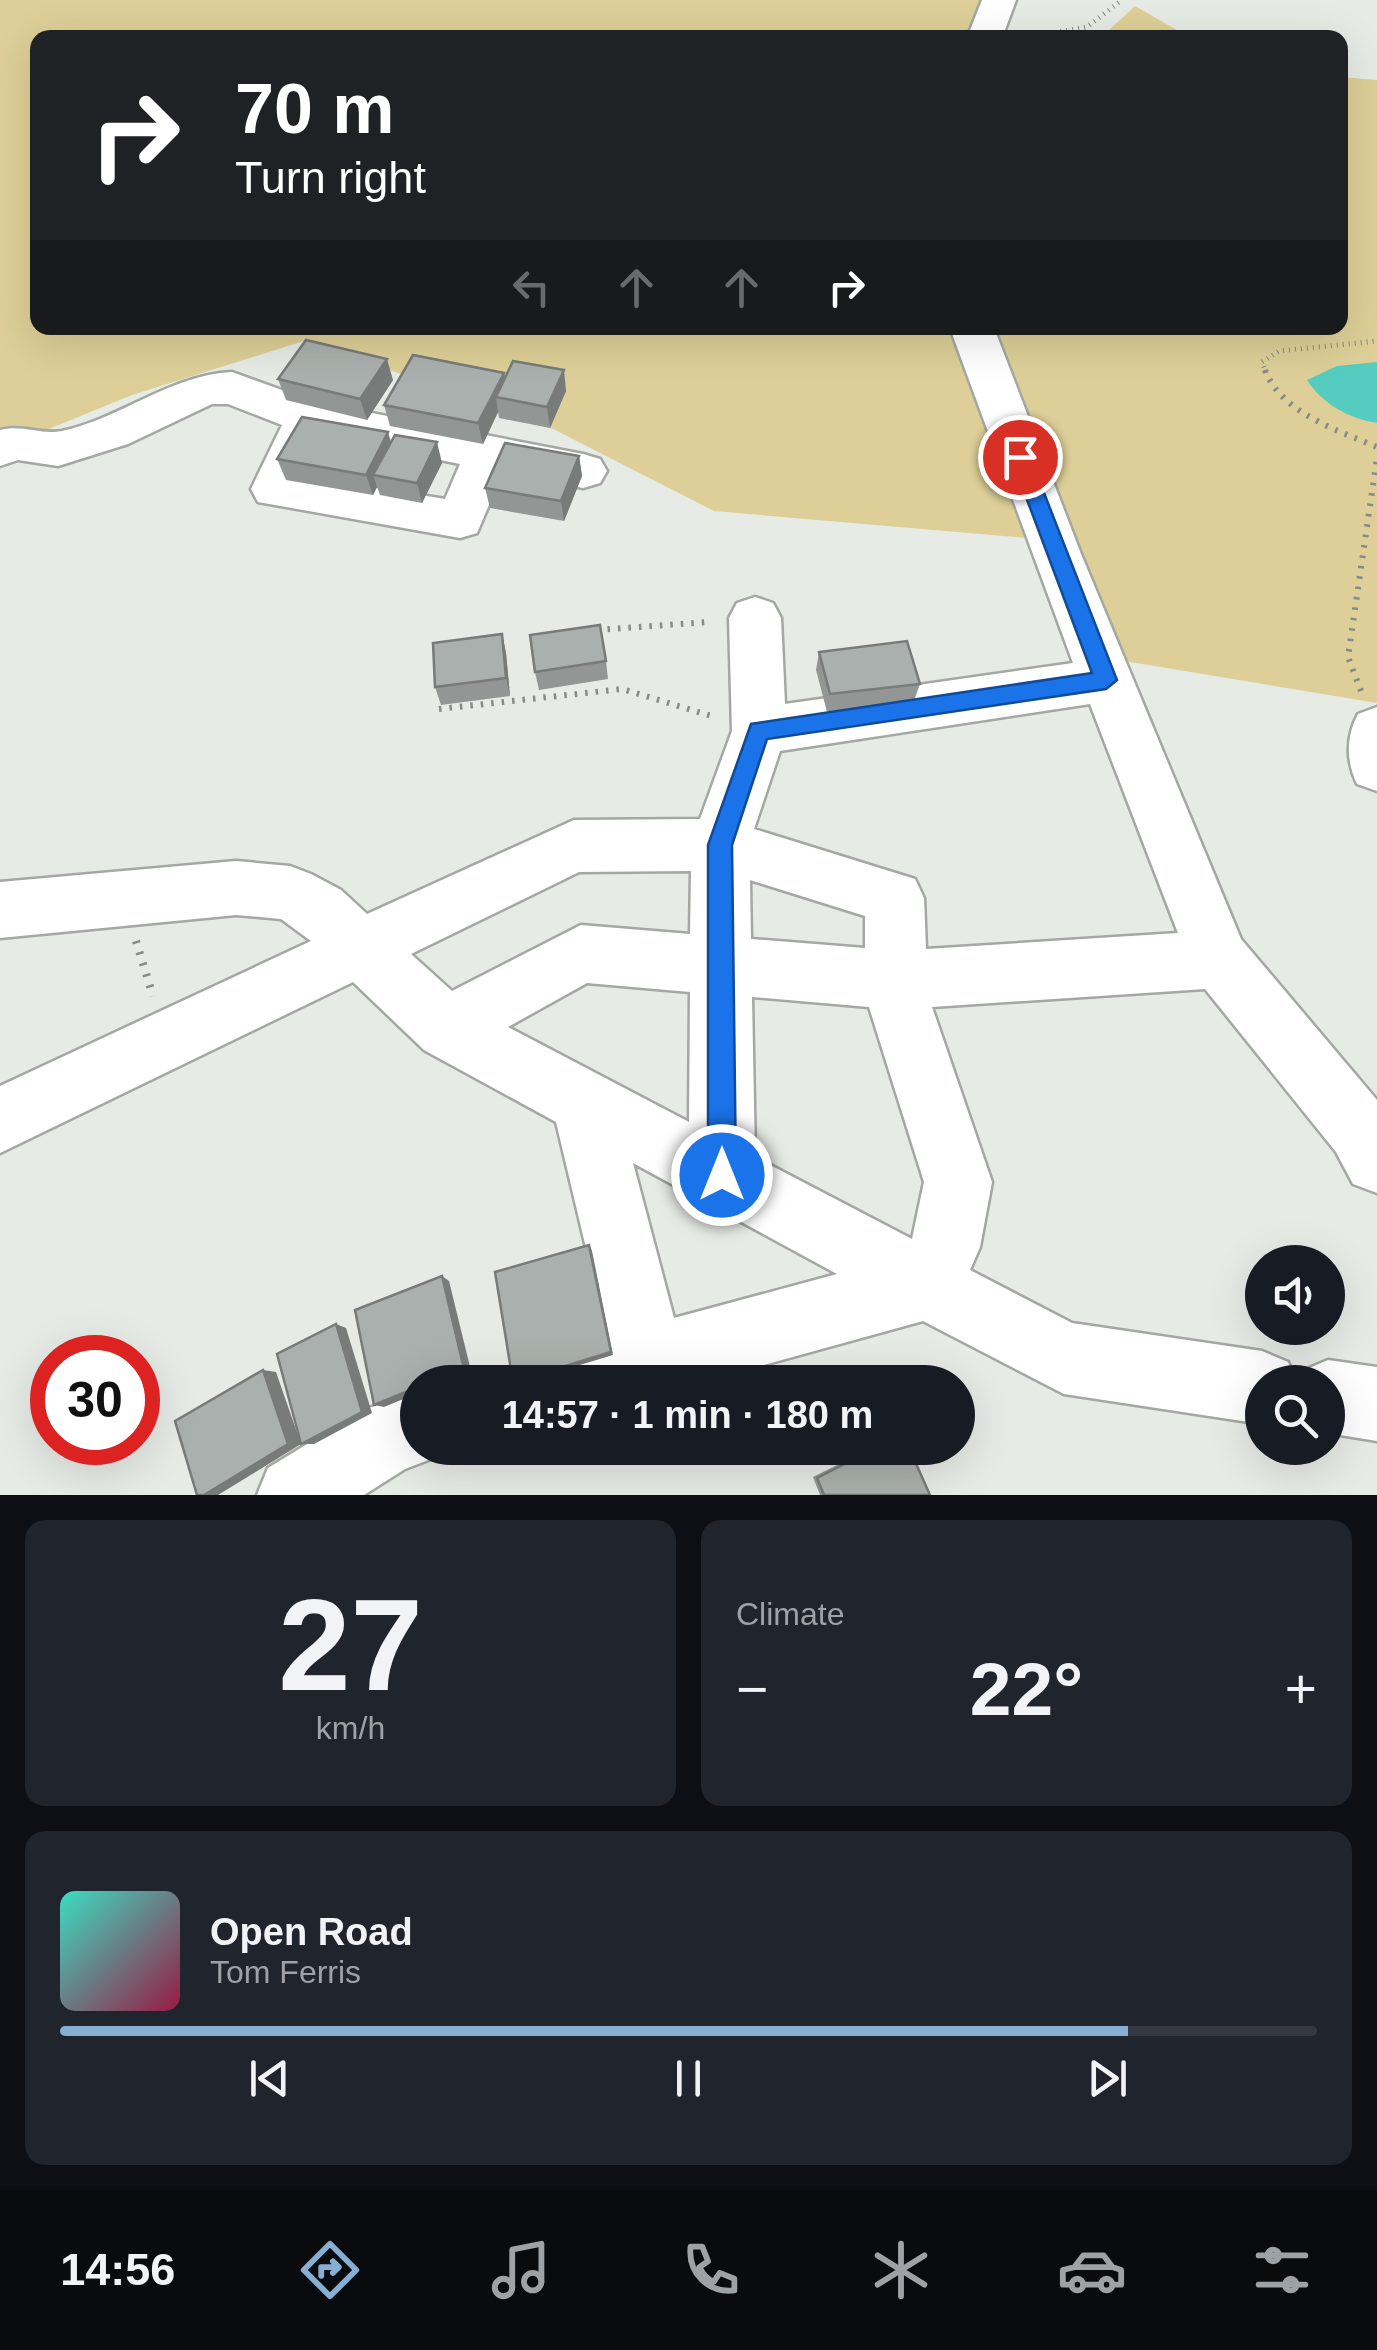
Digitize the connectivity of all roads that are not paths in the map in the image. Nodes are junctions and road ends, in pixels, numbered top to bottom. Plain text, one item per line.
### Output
1 (999, 0) edge
2 (987, 30) edge
3 (975, 335) edge
4 (308, 416) junction
5 (0, 448) edge
6 (487, 454) junction
7 (584, 471) dead end
8 (755, 618) road end
9 (1106, 680) junction
10 (759, 731) junction
11 (720, 845) junction
12 (0, 910) edge
13 (360, 948) junction
14 (1219, 959) junction
15 (721, 967) junction
16 (896, 980) junction
17 (446, 1028) junction
18 (584, 1101) junction
19 (0, 1120) edge
20 (1377, 1160) edge
21 (722, 1175) junction
22 (927, 1286) junction
23 (649, 1360) junction
24 (632, 1365) edge
25 (1245, 1385) edge
26 (1345, 1399) edge
27 (1377, 1404) edge
28 (400, 1433) edge
29 (295, 1495) edge

1 - 2 street
3 - 9 street
4 - 5 street
4 - 6 street
4 - 6 street
6 - 7 street
8 - 10 street
9 - 10 street
9 - 14 street
10 - 11 street
11 - 13 street
11 - 15 street
11 - 16 street
12 - 13 street
13 - 17 street
13 - 19 street
14 - 16 street
14 - 20 street
15 - 16 street
15 - 17 street
15 - 21 street
16 - 22 street
17 - 18 street
18 - 21 street
18 - 23 street
21 - 22 street
22 - 23 street
22 - 25 street
23 - 24 street
26 - 27 street
28 - 29 street

